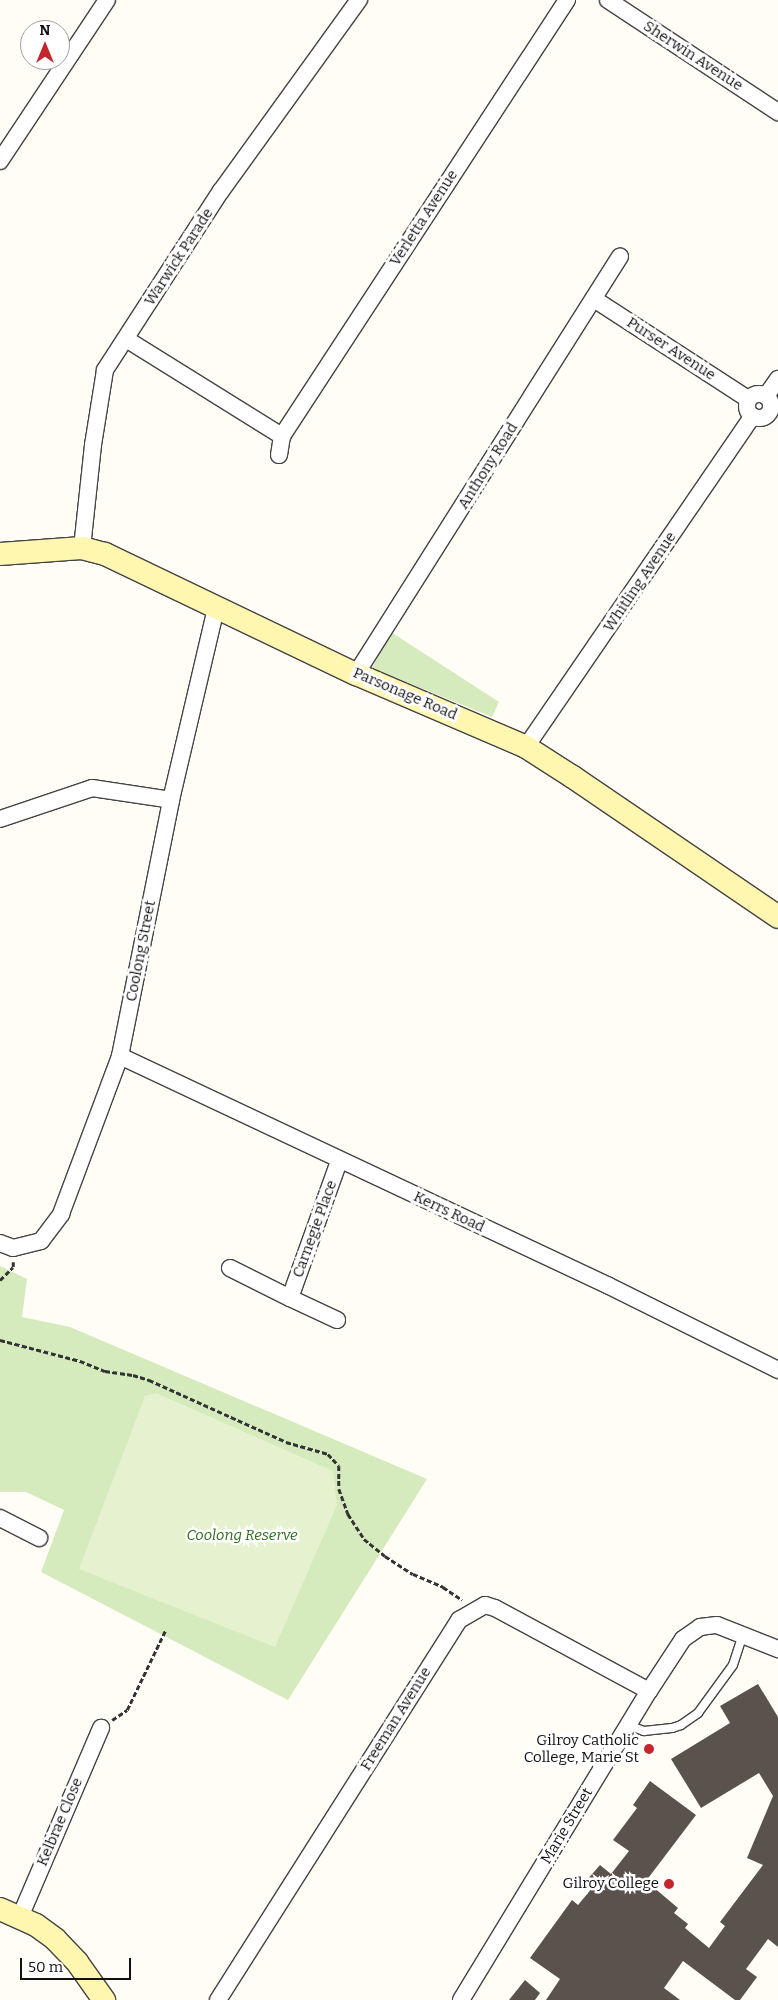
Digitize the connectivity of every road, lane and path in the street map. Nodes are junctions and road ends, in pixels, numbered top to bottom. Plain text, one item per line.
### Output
1 (107, 0) edge
2 (359, 0) edge
3 (567, 0) edge
4 (608, 0) edge
5 (778, 112) edge
6 (0, 161) edge
7 (620, 257) dead end
8 (594, 299) junction
9 (126, 339) junction
10 (778, 379) edge
11 (766, 396) junction
12 (748, 399) junction
13 (774, 415) edge
14 (753, 416) junction
15 (282, 436) junction
16 (279, 455) dead end
17 (82, 548) junction
18 (0, 554) edge
19 (216, 608) junction
20 (356, 674) junction
21 (526, 747) junction
22 (171, 800) junction
23 (0, 819) edge
24 (778, 917) edge
25 (120, 1056) junction
26 (339, 1161) junction
27 (6, 1245) edge
28 (230, 1268) dead end
29 (0, 1280) edge
30 (290, 1298) junction
31 (337, 1320) dead end
32 (0, 1340) edge
33 (778, 1370) edge
34 (0, 1518) edge
35 (38, 1538) dead end
36 (485, 1605) junction
37 (165, 1631) dead end
38 (743, 1634) junction
39 (778, 1649) edge
40 (649, 1691) junction
41 (628, 1726) junction
42 (101, 1728) joint
43 (10, 1913) edge
44 (104, 2000) edge
45 (218, 2000) edge
46 (461, 2000) edge

1 - 6 street
2 - 9 street, Warwick Parade
3 - 15 street, Verletta Avenue
4 - 5 street, Sherwin Avenue
7 - 8 street, Anthony Road
8 - 12 street, Purser Avenue
8 - 20 street, Anthony Road
9 - 15 street
9 - 17 street, Warwick Parade
10 - 11 street
11 - 12 street
11 - 13 street
12 - 14 street
13 - 14 street
14 - 21 street, Whitling Avenue
15 - 16 street, Verletta Avenue
17 - 18 street, Parsonage Road
17 - 19 street, Parsonage Road
19 - 20 street, Parsonage Road
19 - 22 street, Coolong Street
20 - 21 street, Parsonage Road
21 - 24 street, Parsonage Road
22 - 23 street
22 - 25 street, Coolong Street
25 - 26 street, Kerrs Road
25 - 27 street, Coolong Street
26 - 30 street, Carnegie Place
26 - 33 street, Kerrs Road
27 - 29 path
28 - 30 street, Carnegie Place
30 - 31 street, Carnegie Place
32 - 36 path
34 - 35 street
36 - 40 street
36 - 45 street, Freeman Avenue
37 - 42 path
38 - 39 street, Marie Street
38 - 40 street, Marie Street
38 - 41 lane
40 - 41 street, Marie Street
41 - 46 street, Marie Street
42 - 43 street, Kelbrae Close
43 - 44 street

